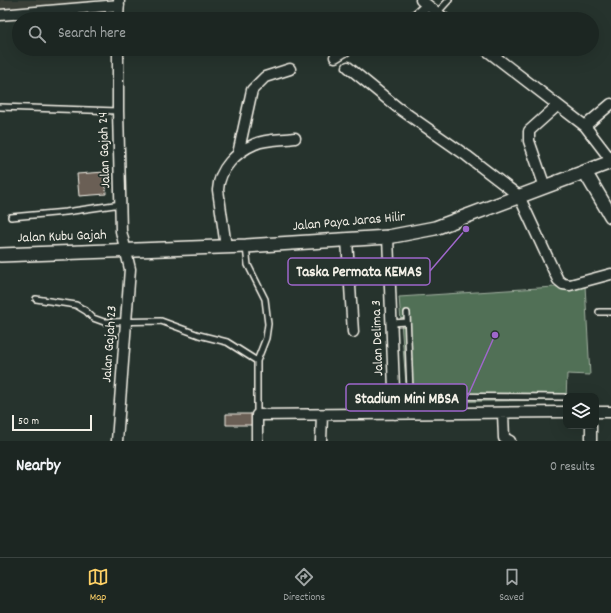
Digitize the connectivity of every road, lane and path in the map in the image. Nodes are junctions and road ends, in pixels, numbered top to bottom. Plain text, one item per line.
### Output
1 (449, 0) edge
2 (119, 2) edge
3 (424, 3) edge
4 (27, 12) edge
5 (118, 12) edge
6 (417, 12) edge
7 (436, 12) edge
8 (443, 12) edge
9 (12, 14) edge
10 (0, 15) edge
11 (118, 56) edge
12 (494, 56) edge
13 (348, 67) dead end
14 (290, 69) dead end
15 (611, 104) edge
16 (558, 105) junction
17 (0, 108) edge
18 (118, 110) junction
19 (585, 126) junction
20 (295, 138) dead end
21 (238, 154) junction
22 (611, 161) edge
23 (585, 172) junction
24 (545, 187) junction
25 (519, 196) junction
26 (120, 204) junction
27 (611, 216) edge
28 (11, 217) dead end
29 (388, 237) junction
30 (347, 240) junction
31 (246, 246) junction
32 (226, 247) junction
33 (126, 250) junction
34 (0, 255) edge
35 (611, 274) edge
36 (36, 299) dead end
37 (598, 312) dead end
38 (611, 312) edge
39 (407, 313) dead end
40 (126, 322) junction
41 (407, 322) junction
42 (392, 323) junction
43 (354, 332) dead end
44 (257, 361) junction
45 (451, 397) junction
46 (563, 397) edge
47 (563, 412) edge
48 (599, 412) edge
49 (611, 412) edge
50 (451, 413) junction
51 (503, 413) junction
52 (395, 414) junction
53 (257, 415) junction
54 (322, 415) junction
55 (592, 429) edge
56 (117, 441) edge
57 (257, 441) edge
58 (321, 441) edge
59 (510, 441) edge
60 (591, 441) edge

1 - 8 lane
2 - 4 street
2 - 5 street
3 - 6 street
3 - 7 street
9 - 10 street
11 - 18 street, Jalan Gajah 24
12 - 16 street
13 - 25 street
14 - 21 street
15 - 19 street
16 - 19 street
16 - 24 street
17 - 18 lane
18 - 26 street, Jalan Gajah 24
19 - 22 street
20 - 21 street
21 - 32 street
22 - 23 street, Jalan Paya Jaras Hilir
23 - 24 street, Jalan Paya Jaras Hilir
23 - 27 street
24 - 25 street, Jalan Paya Jaras Hilir
25 - 29 street, Jalan Paya Jaras Hilir
25 - 35 street
26 - 28 lane
26 - 33 street, Jalan Gajah 24
29 - 30 street, Jalan Paya Jaras Hilir
29 - 42 street, Jalan Delima 3
30 - 31 street, Jalan Paya Jaras Hilir
30 - 43 street
31 - 32 street, Jalan Paya Jaras Hilir
31 - 44 lane
32 - 33 street, Jalan Paya Jaras Hilir
33 - 34 street, Jalan Kubu Gajah
33 - 40 street, Jalan Gajah 23
36 - 40 lane
37 - 38 lane
39 - 41 lane
40 - 44 lane
40 - 56 street, Jalan Gajah 23
41 - 42 lane
41 - 45 lane
42 - 52 street, Jalan Delima 3
44 - 53 lane
45 - 46 lane
45 - 50 lane
47 - 51 street
48 - 49 street
50 - 51 street
50 - 52 street
51 - 59 street
52 - 54 street
53 - 54 street
53 - 57 street
54 - 58 street
55 - 60 street

